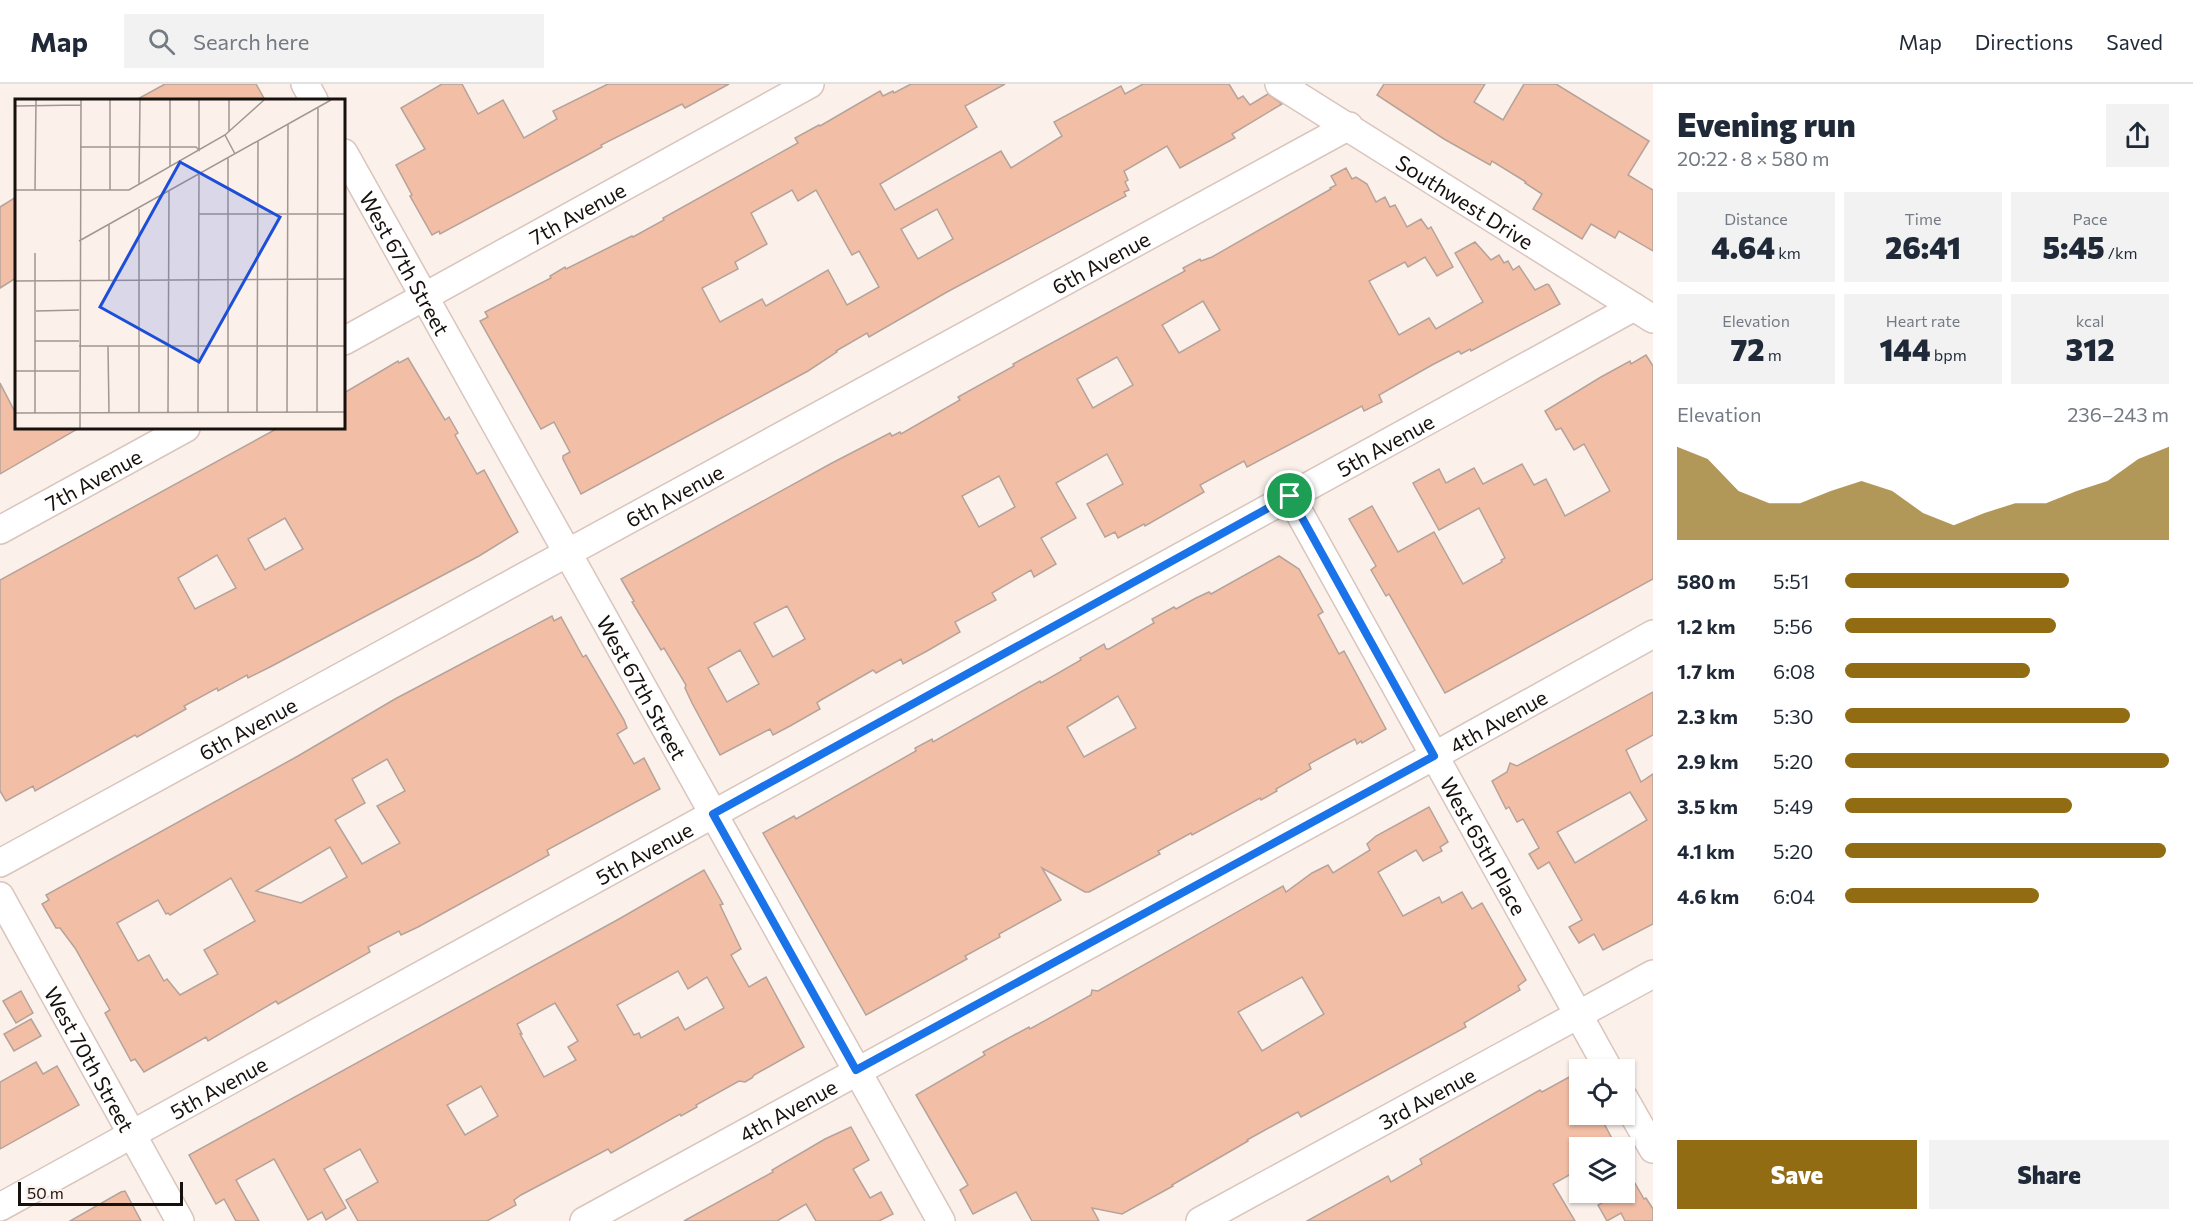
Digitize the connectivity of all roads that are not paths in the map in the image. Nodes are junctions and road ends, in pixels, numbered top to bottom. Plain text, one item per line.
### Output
1 (305, 84) edge
2 (810, 84) edge
3 (1279, 84) edge
4 (313, 99) edge
5 (1349, 126) junction
6 (345, 155) edge
7 (424, 297) junction
8 (1643, 313) edge
9 (345, 340) edge
10 (184, 429) edge
11 (1290, 496) junction
12 (0, 530) edge
13 (568, 554) junction
14 (1653, 634) edge
15 (1434, 756) junction
16 (713, 814) junction
17 (0, 863) edge
18 (0, 896) edge
19 (1653, 974) edge
20 (1578, 1015) junction
21 (1603, 1059) edge
22 (856, 1070) junction
23 (1635, 1117) edge
24 (132, 1134) junction
25 (1653, 1149) edge
26 (0, 1207) edge
27 (180, 1221) edge
28 (584, 1221) edge
29 (941, 1221) edge
30 (1200, 1221) edge

1 - 4 street
2 - 7 street, 7th Avenue
3 - 5 street, Southwest Drive
5 - 8 street, Southwest Drive
5 - 13 street, 6th Avenue
6 - 7 street, West 67th Street
7 - 9 street, 7th Avenue
7 - 13 street, West 67th Street
8 - 11 street, 5th Avenue
10 - 12 street, 7th Avenue
11 - 15 street, West 65th Place
11 - 16 street, 5th Avenue
13 - 16 street, West 67th Street
13 - 17 street, 6th Avenue
14 - 15 street, 4th Avenue
15 - 20 street, West 65th Place
15 - 22 street, 4th Avenue
16 - 22 street, West 67th Street
16 - 24 street, 5th Avenue
18 - 24 street, West 70th Street
19 - 20 street, 3rd Avenue
20 - 21 street, West 65th Place
20 - 30 street, 3rd Avenue
22 - 28 street, 4th Avenue
22 - 29 street, West 67th Street
23 - 25 street
24 - 26 street, 5th Avenue
24 - 27 street, West 70th Street

